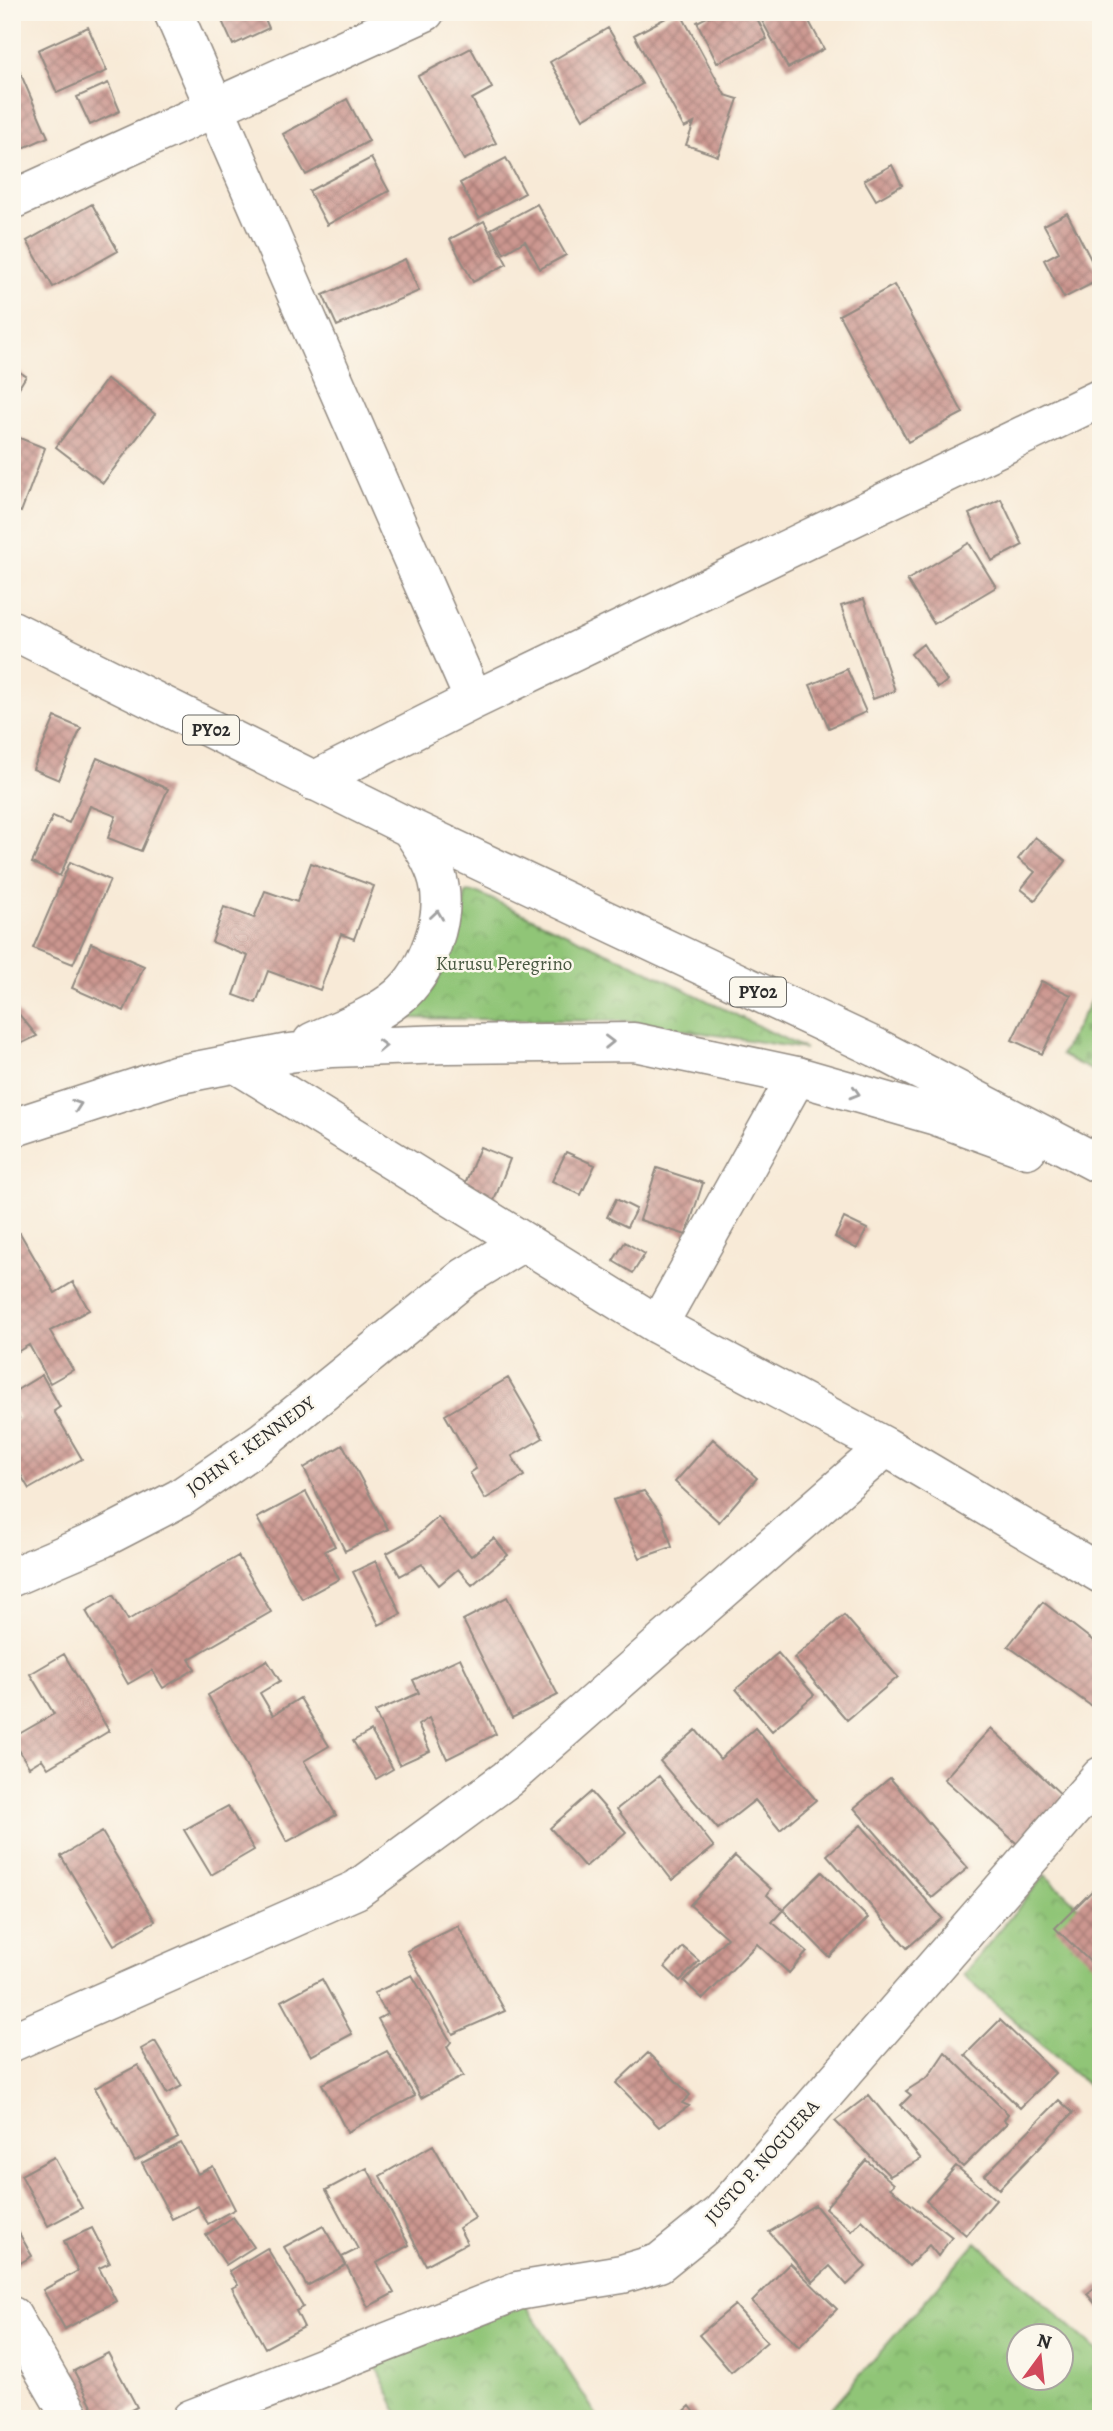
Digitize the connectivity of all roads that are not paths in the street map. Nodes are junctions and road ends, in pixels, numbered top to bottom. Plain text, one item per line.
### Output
1 (173, 12) edge
2 (425, 12) edge
3 (214, 107) junction
4 (12, 200) edge
5 (1101, 398) edge
6 (12, 630) edge
7 (474, 700) junction
8 (313, 781) junction
9 (410, 828) junction
10 (289, 1053) junction
11 (235, 1063) junction
12 (797, 1076) junction
13 (12, 1128) edge
14 (1101, 1166) edge
15 (1101, 1174) edge
16 (523, 1242) junction
17 (658, 1325) junction
18 (886, 1447) junction
19 (1101, 1574) edge
20 (12, 1577) edge
21 (1101, 1776) edge
22 (12, 2042) edge
23 (12, 2316) edge
24 (72, 2419) edge
25 (191, 2419) edge

1 - 3 street
2 - 3 street
3 - 4 street
3 - 7 street
5 - 7 street
6 - 8 street, PY02
7 - 8 street
8 - 9 street, PY02
10 -> 9 street
9 - 14 street, PY02
10 - 11 street
10 -> 12 street
13 -> 11 street
11 - 16 street
12 -> 15 street
12 - 17 street
16 - 17 street
16 - 20 street, JOHN F. KENNEDY
17 - 18 street
18 - 19 street
18 - 22 street
21 - 25 street, JUSTO P. NOGUERA
23 - 24 street

